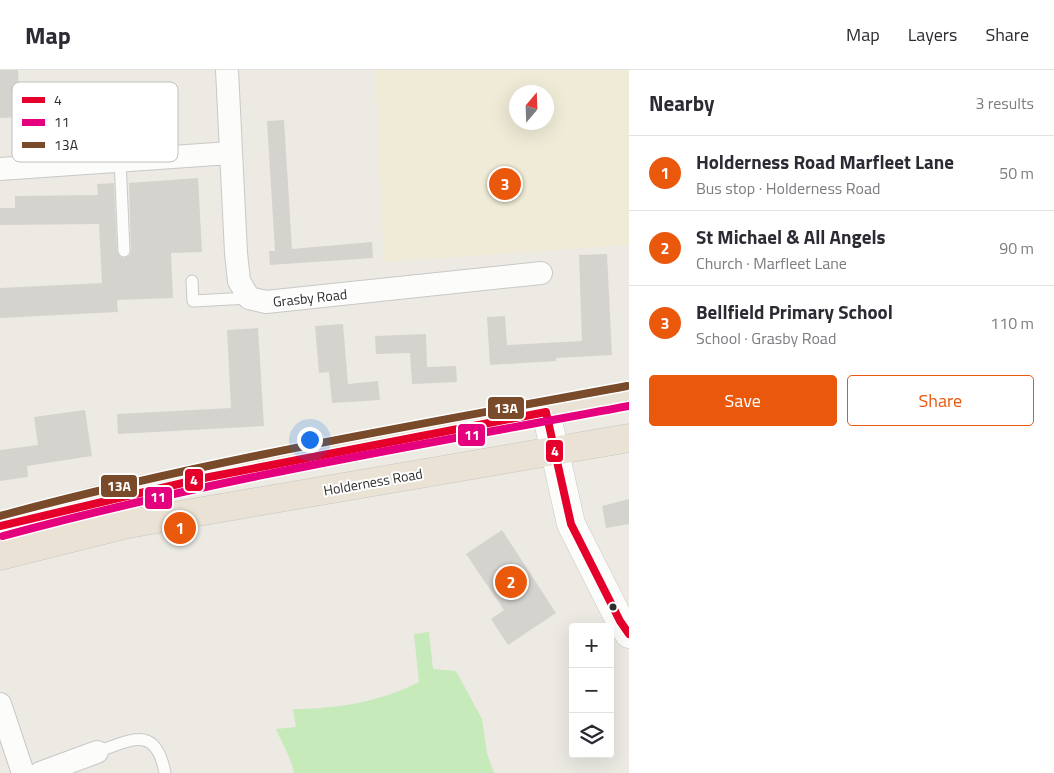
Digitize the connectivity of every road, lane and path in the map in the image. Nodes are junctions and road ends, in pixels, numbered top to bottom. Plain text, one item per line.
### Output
1 (227, 70) edge
2 (230, 153) junction
3 (178, 156) edge
4 (80, 162) edge
5 (120, 162) edge
6 (0, 168) edge
7 (124, 251) dead end
8 (541, 273) dead end
9 (192, 281) dead end
10 (249, 298) junction
11 (629, 396) edge
12 (546, 412) junction
13 (629, 438) edge
14 (555, 450) junction
15 (136, 492) junction
16 (143, 522) junction
17 (0, 526) edge
18 (0, 556) edge
19 (629, 634) edge
20 (0, 704) edge
21 (97, 752) joint
22 (23, 773) edge
23 (40, 773) edge
24 (165, 773) edge

1 - 2 street
2 - 3 street
2 - 10 street
4 - 6 street
5 - 7 lane
8 - 10 street, Grasby Road
9 - 10 lane
11 - 12 highway
12 - 14 street
12 - 15 highway
13 - 14 highway, Holderness Road
14 - 16 highway, Holderness Road
14 - 19 street
15 - 16 lane
15 - 17 highway
16 - 18 highway, Holderness Road
20 - 22 street
21 - 23 street
21 - 24 lane

